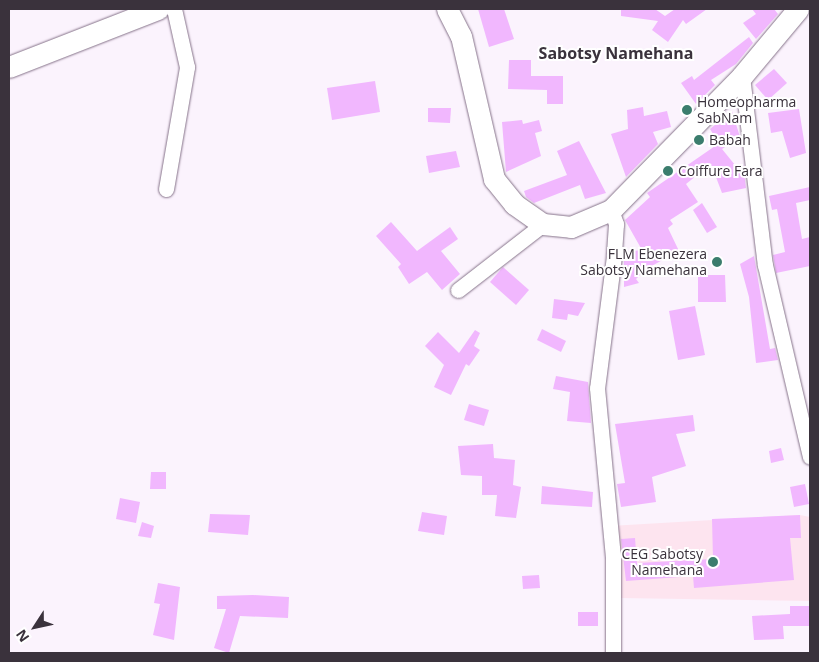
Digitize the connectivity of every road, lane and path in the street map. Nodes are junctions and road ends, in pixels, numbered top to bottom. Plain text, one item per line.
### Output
1 (158, 9) edge
2 (174, 9) edge
3 (447, 9) edge
4 (798, 9) edge
5 (9, 67) edge
6 (742, 76) junction
7 (166, 189) dead end
8 (611, 210) junction
9 (543, 224) junction
10 (458, 290) dead end
11 (810, 457) edge
12 (613, 653) edge

1 - 5 main road
2 - 7 street
3 - 9 main road
4 - 6 main road
6 - 8 main road
6 - 11 street
8 - 9 main road
8 - 12 street
9 - 10 street

